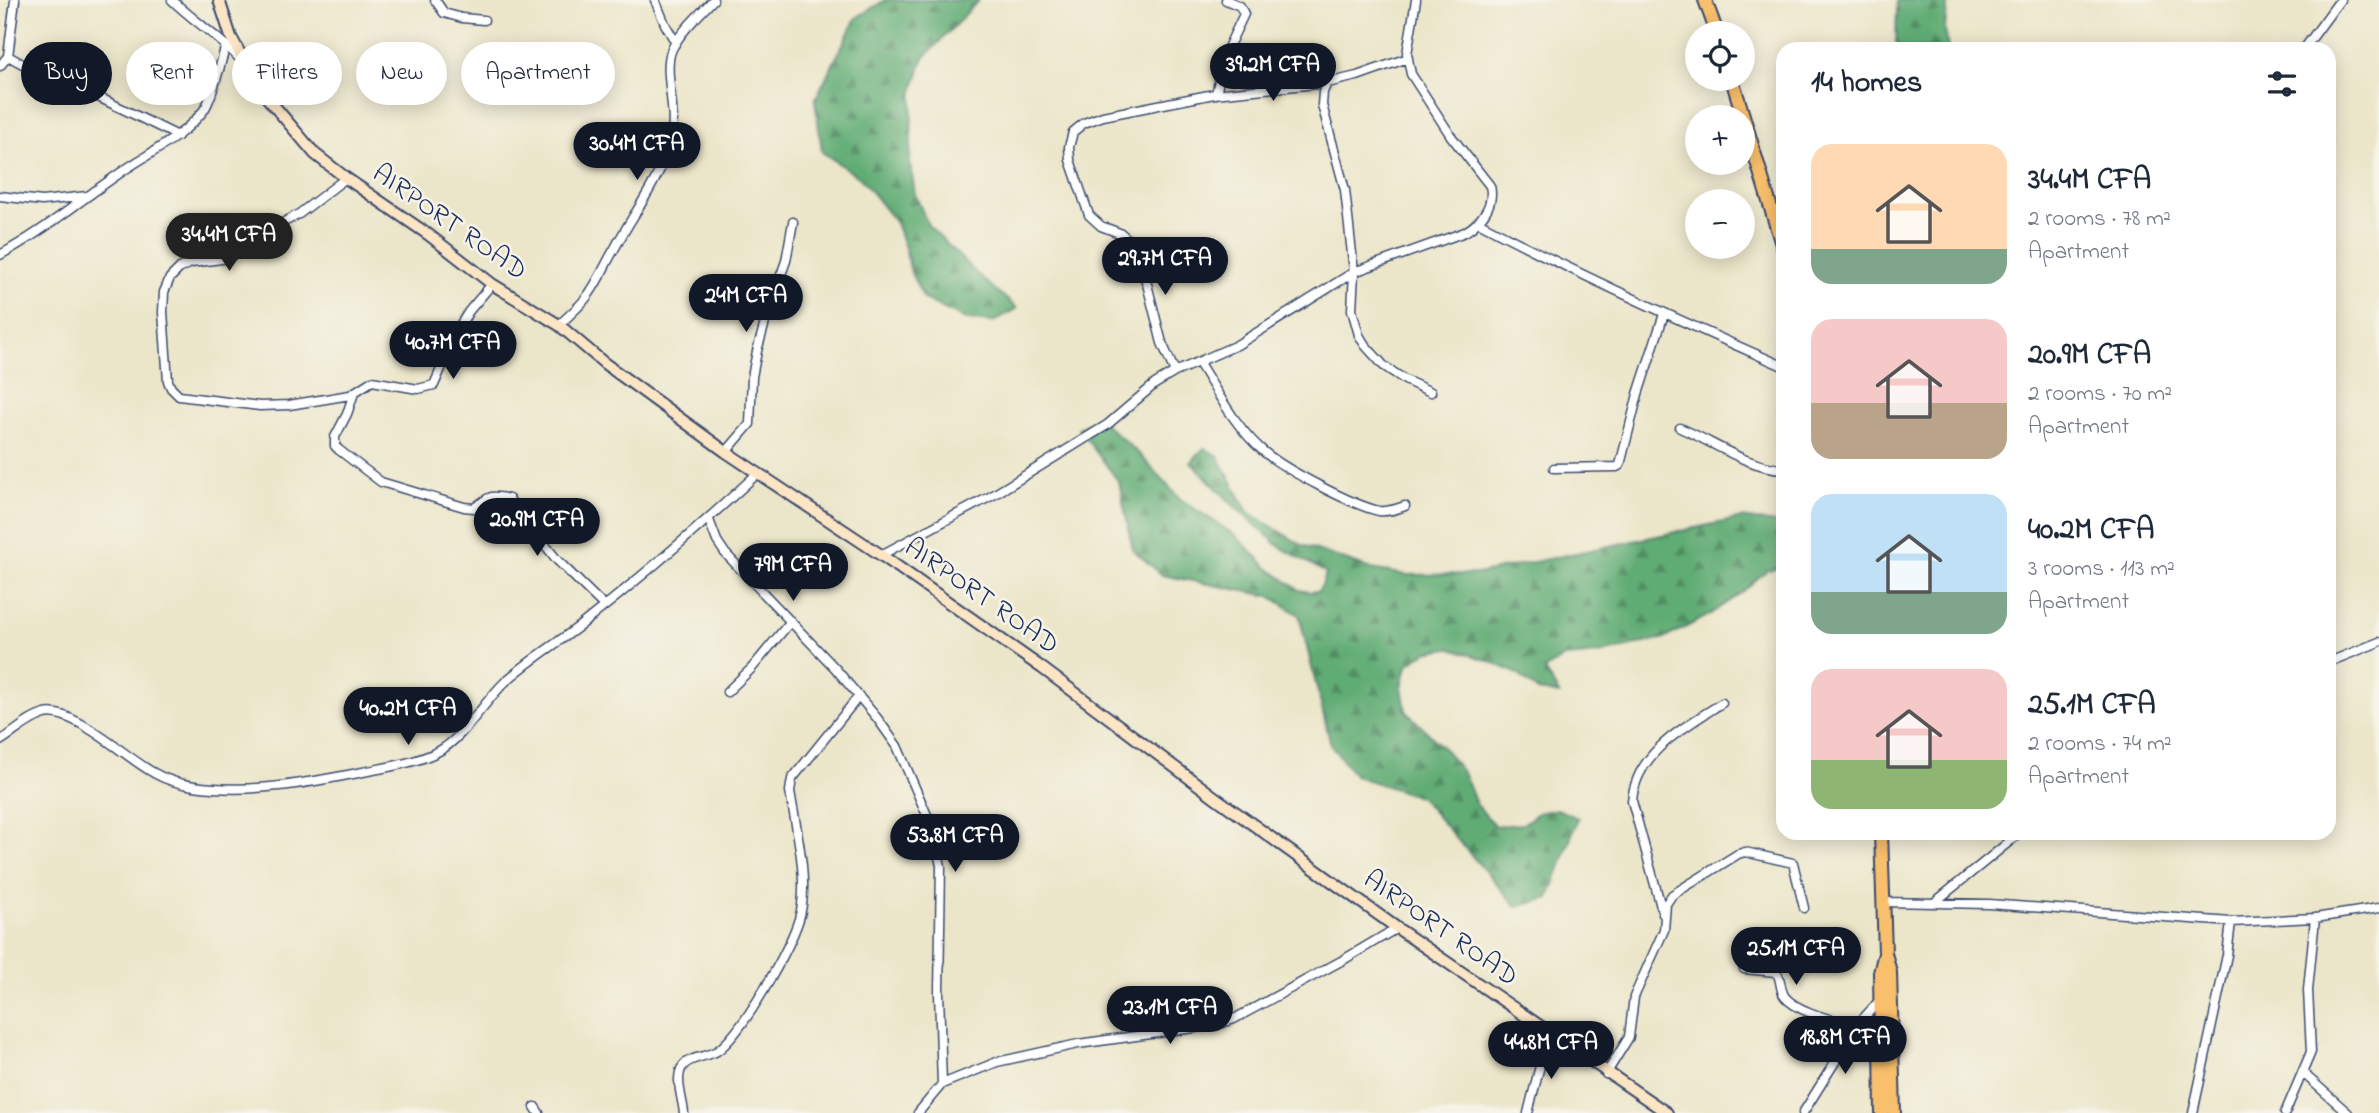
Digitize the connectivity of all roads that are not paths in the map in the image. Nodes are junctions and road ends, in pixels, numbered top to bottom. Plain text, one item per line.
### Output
1 (15, 0) edge
2 (172, 0) edge
3 (219, 0) edge
4 (435, 0) edge
5 (655, 0) edge
6 (713, 0) edge
7 (1226, 0) edge
8 (1416, 0) edge
9 (1704, 0) edge
10 (2340, 0) edge
11 (484, 20) dead end
12 (1712, 21) edge
13 (233, 42) edge
14 (2309, 42) edge
15 (676, 43) junction
16 (226, 45) junction
17 (232, 51) edge
18 (8, 56) junction
19 (1408, 58) junction
20 (0, 66) edge
21 (1327, 83) junction
22 (1736, 91) edge
23 (1216, 94) junction
24 (272, 105) edge
25 (177, 136) junction
26 (346, 178) junction
27 (0, 196) edge
28 (87, 196) junction
29 (793, 222) dead end
30 (1480, 223) junction
31 (1776, 225) edge
32 (0, 255) edge
33 (1354, 272) junction
34 (492, 284) junction
35 (1664, 314) junction
36 (559, 325) junction
37 (1199, 363) junction
38 (1776, 363) edge
39 (1175, 372) junction
40 (1431, 392) dead end
41 (354, 393) junction
42 (1680, 428) dead end
43 (726, 453) junction
44 (1554, 468) dead end
45 (1776, 468) edge
46 (758, 473) junction
47 (1405, 506) dead end
48 (709, 520) junction
49 (881, 555) junction
50 (604, 606) junction
51 (791, 621) junction
52 (2379, 642) edge
53 (2336, 659) edge
54 (727, 692) dead end
55 (859, 696) junction
56 (1722, 703) dead end
57 (0, 741) edge
58 (1881, 840) edge
59 (2011, 840) edge
60 (1882, 902) junction
61 (1935, 902) junction
62 (1804, 908) dead end
63 (2379, 908) edge
64 (2315, 918) junction
65 (1665, 922) junction
66 (2231, 922) junction
67 (1397, 928) junction
68 (1885, 953) junction
69 (1744, 969) dead end
70 (1881, 999) junction
71 (1881, 1024) junction
72 (1858, 1025) junction
73 (1559, 1040) junction
74 (2303, 1073) junction
75 (1606, 1074) junction
76 (942, 1084) junction
77 (684, 1113) edge
78 (918, 1113) edge
79 (1528, 1113) edge
80 (1667, 1113) edge
81 (1803, 1113) edge
82 (1882, 1113) edge
83 (1894, 1113) edge
84 (2193, 1113) edge
85 (2285, 1113) edge
86 (2348, 1113) edge

1 - 18 street
2 - 16 street
3 - 13 main road, AIRPORT ROAD
4 - 11 street
5 - 15 street
6 - 15 street
7 - 23 street
8 - 19 street
9 - 12 highway
10 - 14 street
15 - 36 street
16 - 17 street
16 - 25 street
18 - 20 street
18 - 25 street
19 - 21 street
19 - 30 street
21 - 23 street
21 - 33 street
22 - 31 highway
23 - 39 street
24 - 26 main road, AIRPORT ROAD
25 - 28 street
26 - 34 main road, AIRPORT ROAD
26 - 41 street
27 - 28 street
28 - 32 street
29 - 43 street
30 - 33 street
30 - 35 street
33 - 37 street
33 - 40 street
34 - 36 main road, AIRPORT ROAD
34 - 41 street
35 - 38 street
35 - 44 street
36 - 43 main road, AIRPORT ROAD
37 - 39 street
37 - 47 street
39 - 49 street
41 - 50 street
42 - 45 street
43 - 46 main road, AIRPORT ROAD
46 - 48 street
46 - 49 main road, AIRPORT ROAD
48 - 50 street
48 - 51 street
49 - 67 main road, AIRPORT ROAD
50 - 57 street
51 - 54 street
51 - 55 street
52 - 53 street
55 - 76 street
55 - 77 street
56 - 65 street
58 - 60 highway
59 - 61 street
60 - 61 street
60 - 68 highway
61 - 66 street
62 - 65 street
63 - 64 street
64 - 66 street
64 - 74 street
65 - 75 street
66 - 84 street
67 - 73 main road, AIRPORT ROAD
67 - 76 street
68 - 70 highway
68 - 83 highway
69 - 72 street
70 - 71 highway
70 - 72 street
71 - 72 street
71 - 82 highway
72 - 81 street
73 - 75 main road, AIRPORT ROAD
73 - 79 street
74 - 85 street
74 - 86 street
75 - 80 main road, AIRPORT ROAD
76 - 78 street

